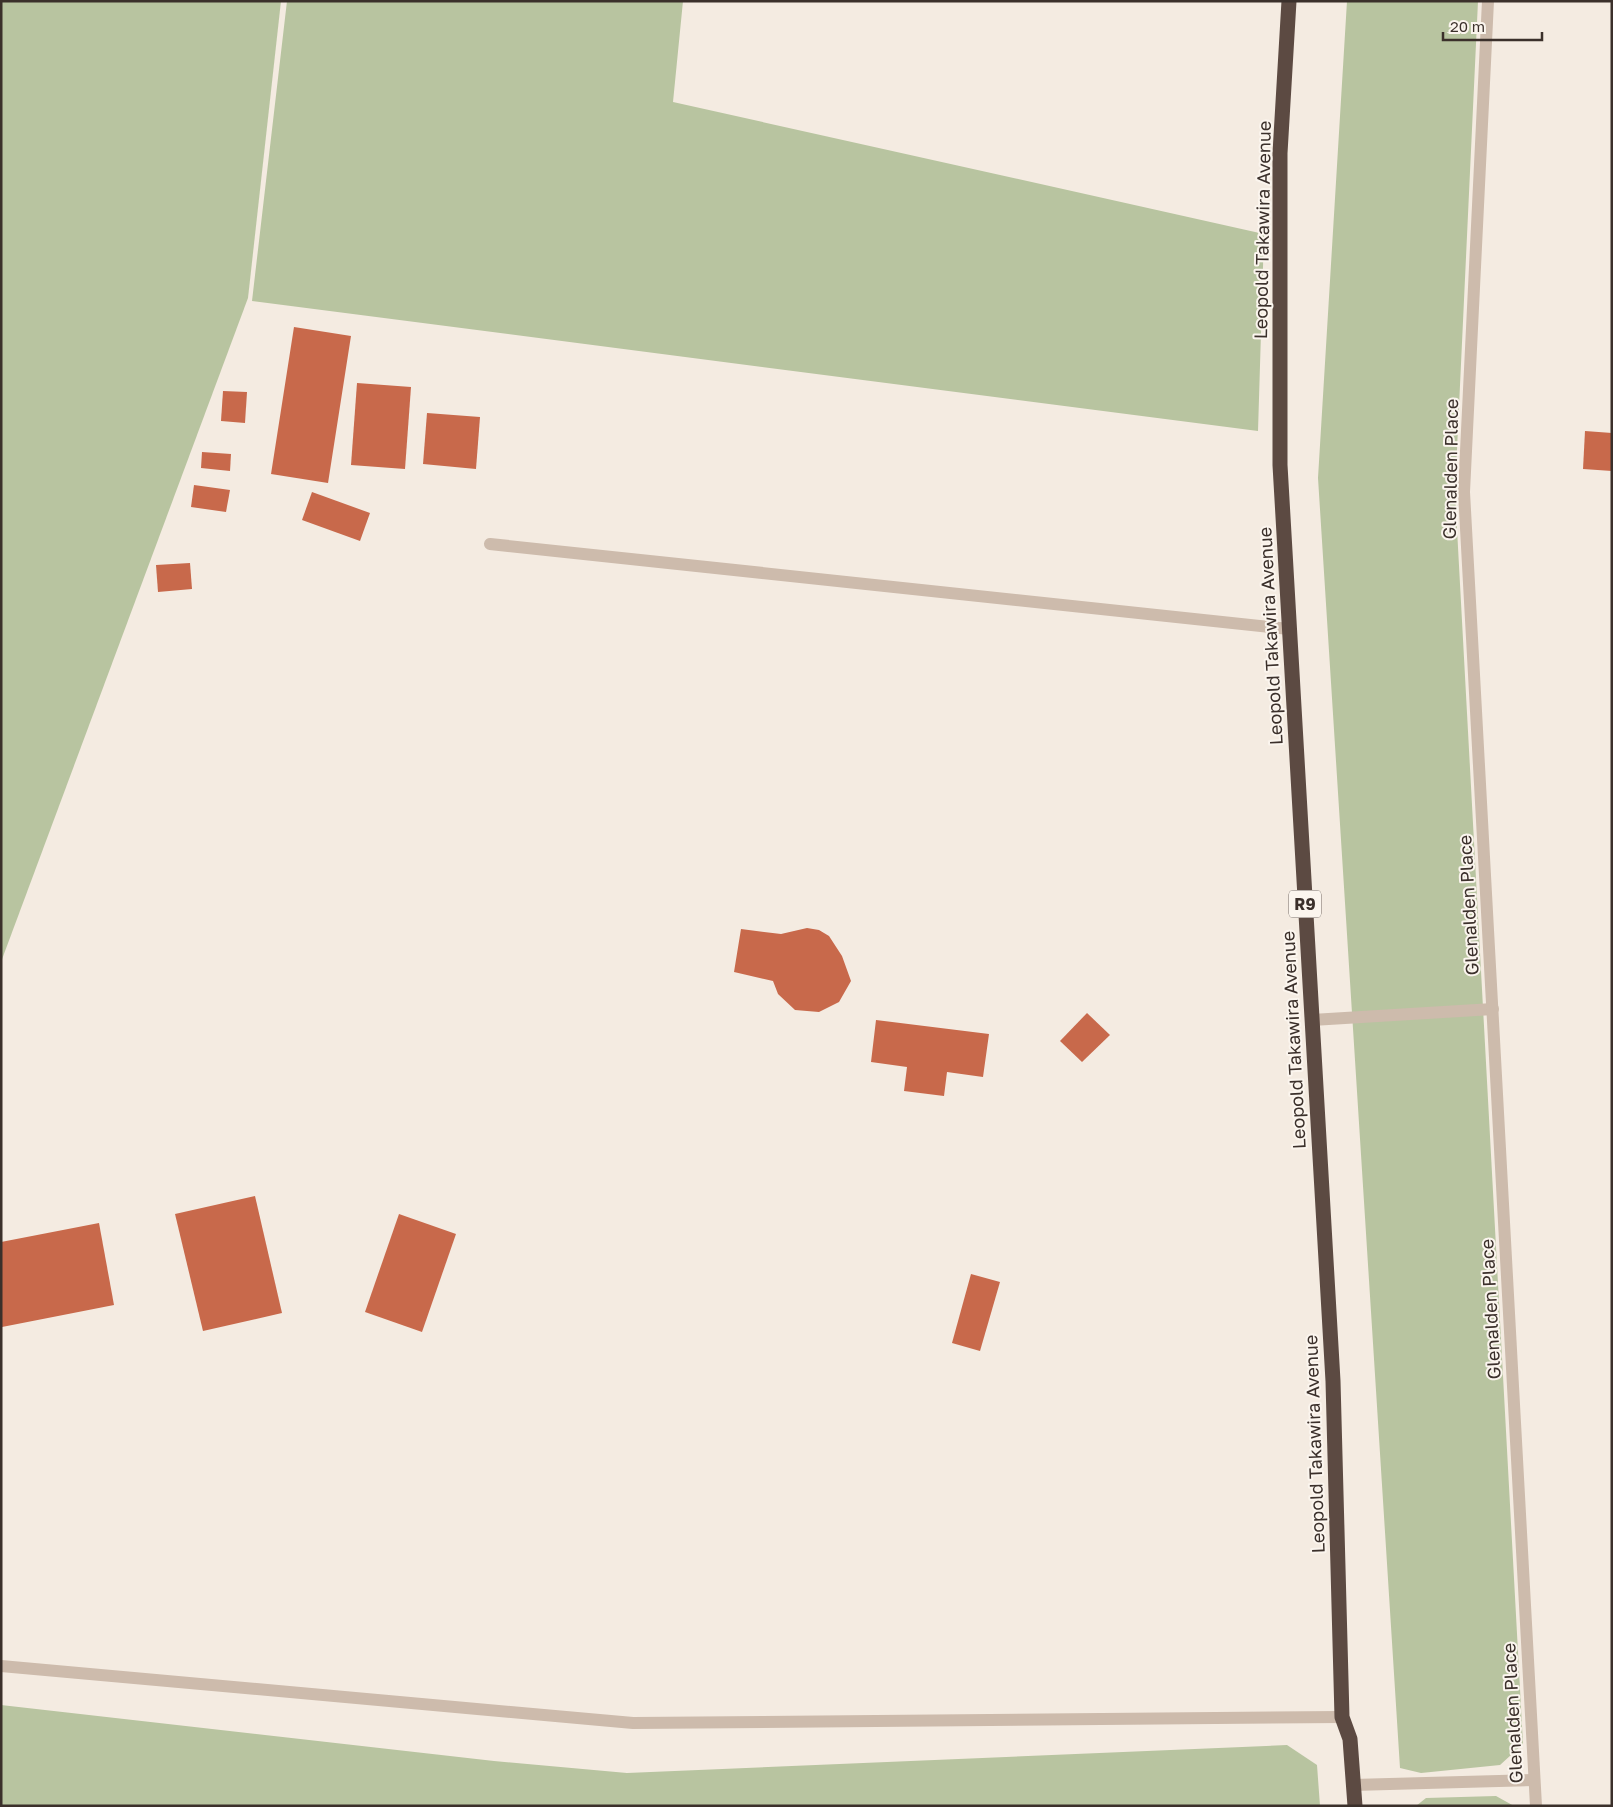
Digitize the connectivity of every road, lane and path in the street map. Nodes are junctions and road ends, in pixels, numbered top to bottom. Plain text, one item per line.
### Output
1 (1488, 1) edge
2 (1286, 2) edge
3 (490, 544) dead end
4 (1289, 629) junction
5 (1492, 1009) junction
6 (1312, 1020) junction
7 (1, 1666) edge
8 (1342, 1717) junction
9 (1534, 1780) junction
10 (1353, 1785) junction
11 (1355, 1806) edge
12 (1536, 1806) edge

1 - 5 street, Glenalden Place
2 - 4 highway, Leopold Takawira Avenue / R9
3 - 4 street
4 - 6 highway, Leopold Takawira Avenue / R9
5 - 6 street
5 - 9 street, Glenalden Place
6 - 8 highway, Leopold Takawira Avenue / R9
7 - 8 street
8 - 10 highway, Leopold Takawira Avenue / R9
9 - 10 street
9 - 12 street, Glenalden Place
10 - 11 highway, Leopold Takawira Avenue / R9

